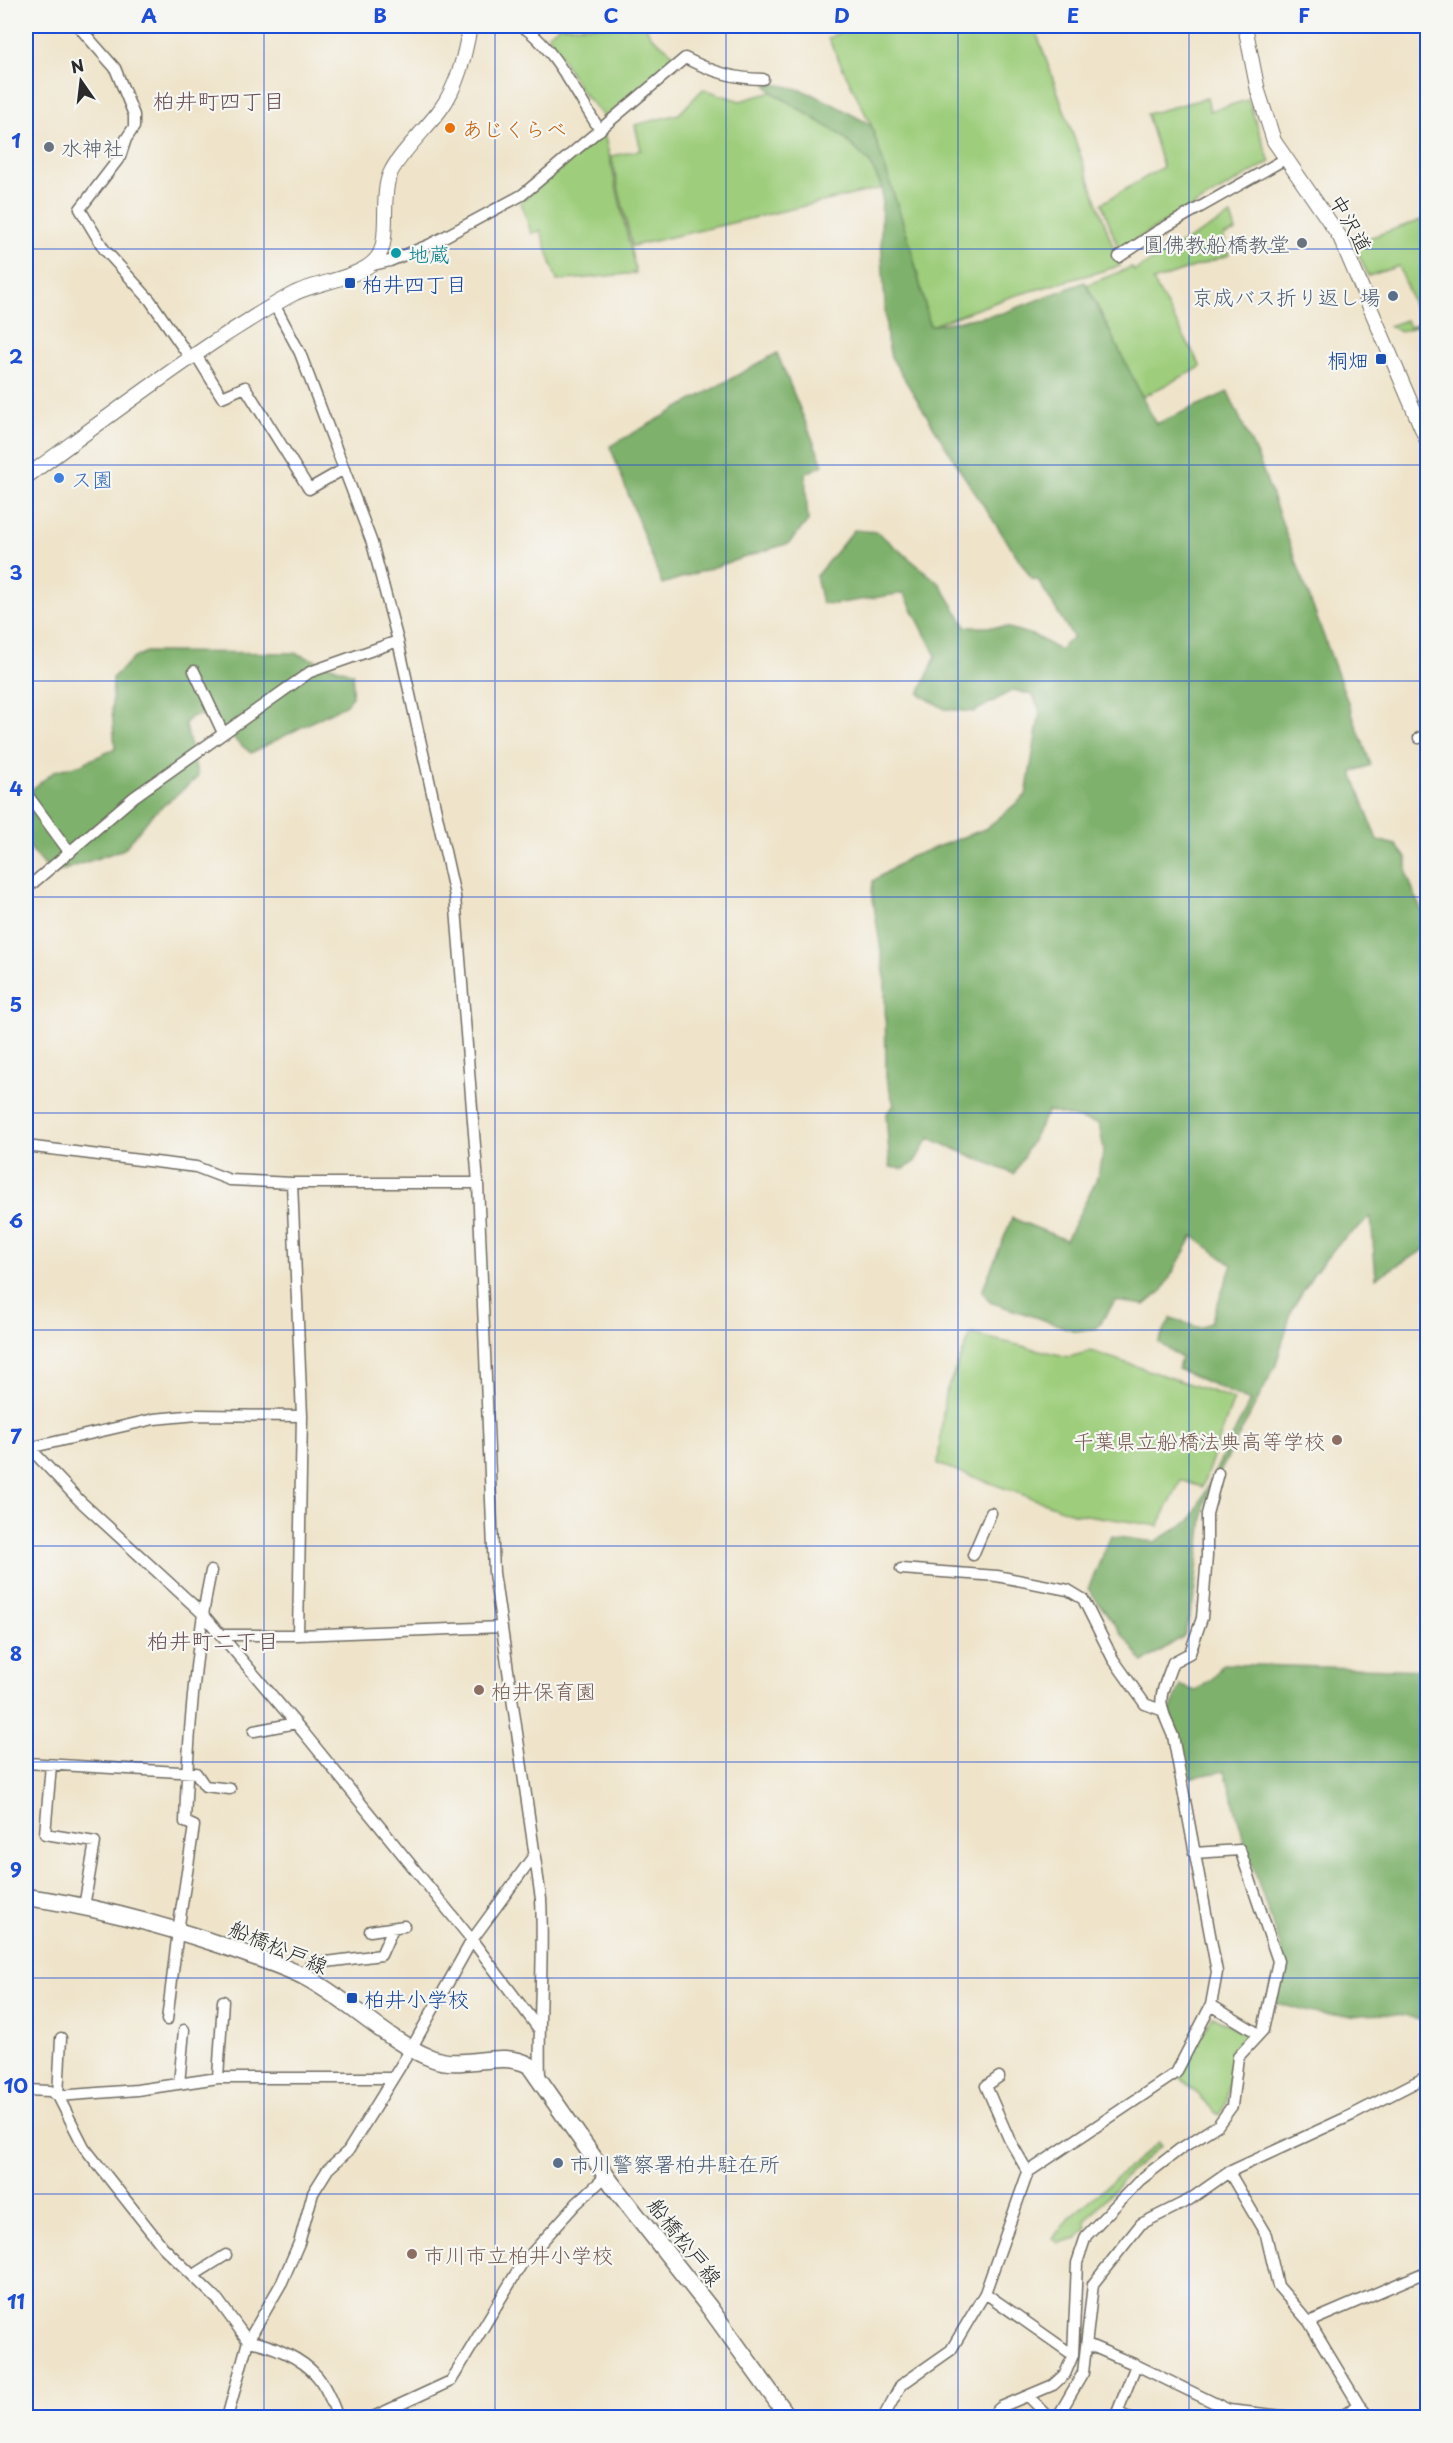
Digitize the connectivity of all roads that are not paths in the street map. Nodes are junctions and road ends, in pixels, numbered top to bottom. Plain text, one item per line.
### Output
1 (78, 26) edge
2 (470, 26) edge
3 (521, 26) edge
4 (1245, 26) edge
5 (763, 79) dead end
6 (600, 130) junction
7 (1285, 159) junction
8 (1119, 257) dead end
9 (368, 266) junction
10 (274, 304) junction
11 (193, 357) junction
12 (1428, 443) edge
13 (344, 469) junction
14 (26, 477) edge
15 (398, 641) junction
16 (194, 671) dead end
17 (223, 733) junction
18 (26, 794) edge
19 (70, 853) junction
20 (27, 884) edge
21 (26, 1146) edge
22 (292, 1183) junction
23 (478, 1183) junction
24 (302, 1416) junction
25 (27, 1446) edge
26 (1218, 1473) dead end
27 (991, 1513) dead end
28 (974, 1555) dead end
29 (901, 1569) dead end
30 (212, 1570) dead end
31 (202, 1613) junction
32 (502, 1627) junction
33 (221, 1635) junction
34 (298, 1635) junction
35 (1161, 1710) junction
36 (296, 1723) junction
37 (254, 1731) dead end
38 (26, 1763) edge
39 (51, 1765) junction
40 (187, 1772) junction
41 (230, 1789) dead end
42 (1194, 1853) junction
43 (535, 1854) junction
44 (26, 1897) edge
45 (84, 1907) junction
46 (178, 1930) junction
47 (370, 1931) dead end
48 (472, 1940) junction
49 (304, 1977) junction
50 (223, 2001) dead end
51 (1212, 2004) junction
52 (167, 2020) dead end
53 (538, 2028) junction
54 (184, 2031) dead end
55 (1259, 2034) junction
56 (61, 2038) dead end
57 (411, 2049) junction
58 (1428, 2076) edge
59 (540, 2077) junction
60 (999, 2077) dead end
61 (219, 2078) junction
62 (393, 2078) junction
63 (179, 2084) junction
64 (26, 2090) edge
65 (57, 2096) junction
66 (1028, 2172) junction
67 (1229, 2172) junction
68 (606, 2176) junction
69 (226, 2255) dead end
70 (1428, 2271) edge
71 (194, 2275) junction
72 (985, 2293) junction
73 (1309, 2322) junction
74 (248, 2341) junction
75 (1087, 2344) junction
76 (1073, 2355) junction
77 (1136, 2365) junction
78 (1028, 2396) junction
79 (1359, 2405) junction
80 (1116, 2415) edge
81 (227, 2418) edge
82 (338, 2418) edge
83 (371, 2418) edge
84 (789, 2418) edge
85 (883, 2418) edge
86 (989, 2418) edge
87 (1050, 2418) edge
88 (1057, 2418) edge
89 (1129, 2418) edge
90 (1301, 2418) edge
91 (1339, 2418) edge
92 (1370, 2418) edge

1 - 11 street
2 - 9 street
3 - 6 street
4 - 7 street, 中沢道
5 - 6 street
6 - 9 street
7 - 8 street
7 - 12 street, 中沢道
9 - 10 street
10 - 11 street
10 - 13 street
11 - 13 street
11 - 14 street
13 - 15 street
15 - 17 street
15 - 23 street
16 - 17 street
17 - 19 street
18 - 19 street
19 - 20 street
21 - 22 street
22 - 23 street
22 - 24 street
23 - 32 street
24 - 25 street
24 - 34 street
25 - 31 street
26 - 35 street
27 - 28 street
29 - 35 street
30 - 31 street
31 - 33 street
31 - 40 street
32 - 34 street
32 - 43 street
33 - 34 street
33 - 36 street
35 - 42 street
36 - 37 street
36 - 48 street
38 - 39 street
39 - 40 street
39 - 45 street
40 - 41 street
40 - 46 street
42 - 51 street
42 - 55 street
43 - 48 street
43 - 53 street
44 - 45 main road, 船橋松戸線
45 - 46 main road, 船橋松戸線
46 - 49 main road, 船橋松戸線
46 - 52 street
47 - 49 street
48 - 53 street
48 - 57 street
49 - 57 main road, 船橋松戸線
50 - 61 street
51 - 55 street
51 - 66 street
53 - 59 street
54 - 63 street
55 - 76 street
56 - 65 street
57 - 59 main road, 船橋松戸線
57 - 62 street
58 - 67 street
59 - 68 main road, 船橋松戸線
60 - 66 street
61 - 62 street
61 - 63 street
62 - 74 street
63 - 65 street
64 - 65 street
65 - 71 street
66 - 72 street
67 - 73 street
67 - 75 street
68 - 83 street
68 - 84 main road, 船橋松戸線
69 - 71 street
70 - 73 street
71 - 74 street
72 - 76 street
72 - 85 street
73 - 79 street
74 - 81 street
74 - 82 street
75 - 77 street
75 - 88 street
76 - 78 street
77 - 80 street
77 - 90 street
78 - 86 street
78 - 87 street
79 - 91 street
79 - 92 street
80 - 89 street

